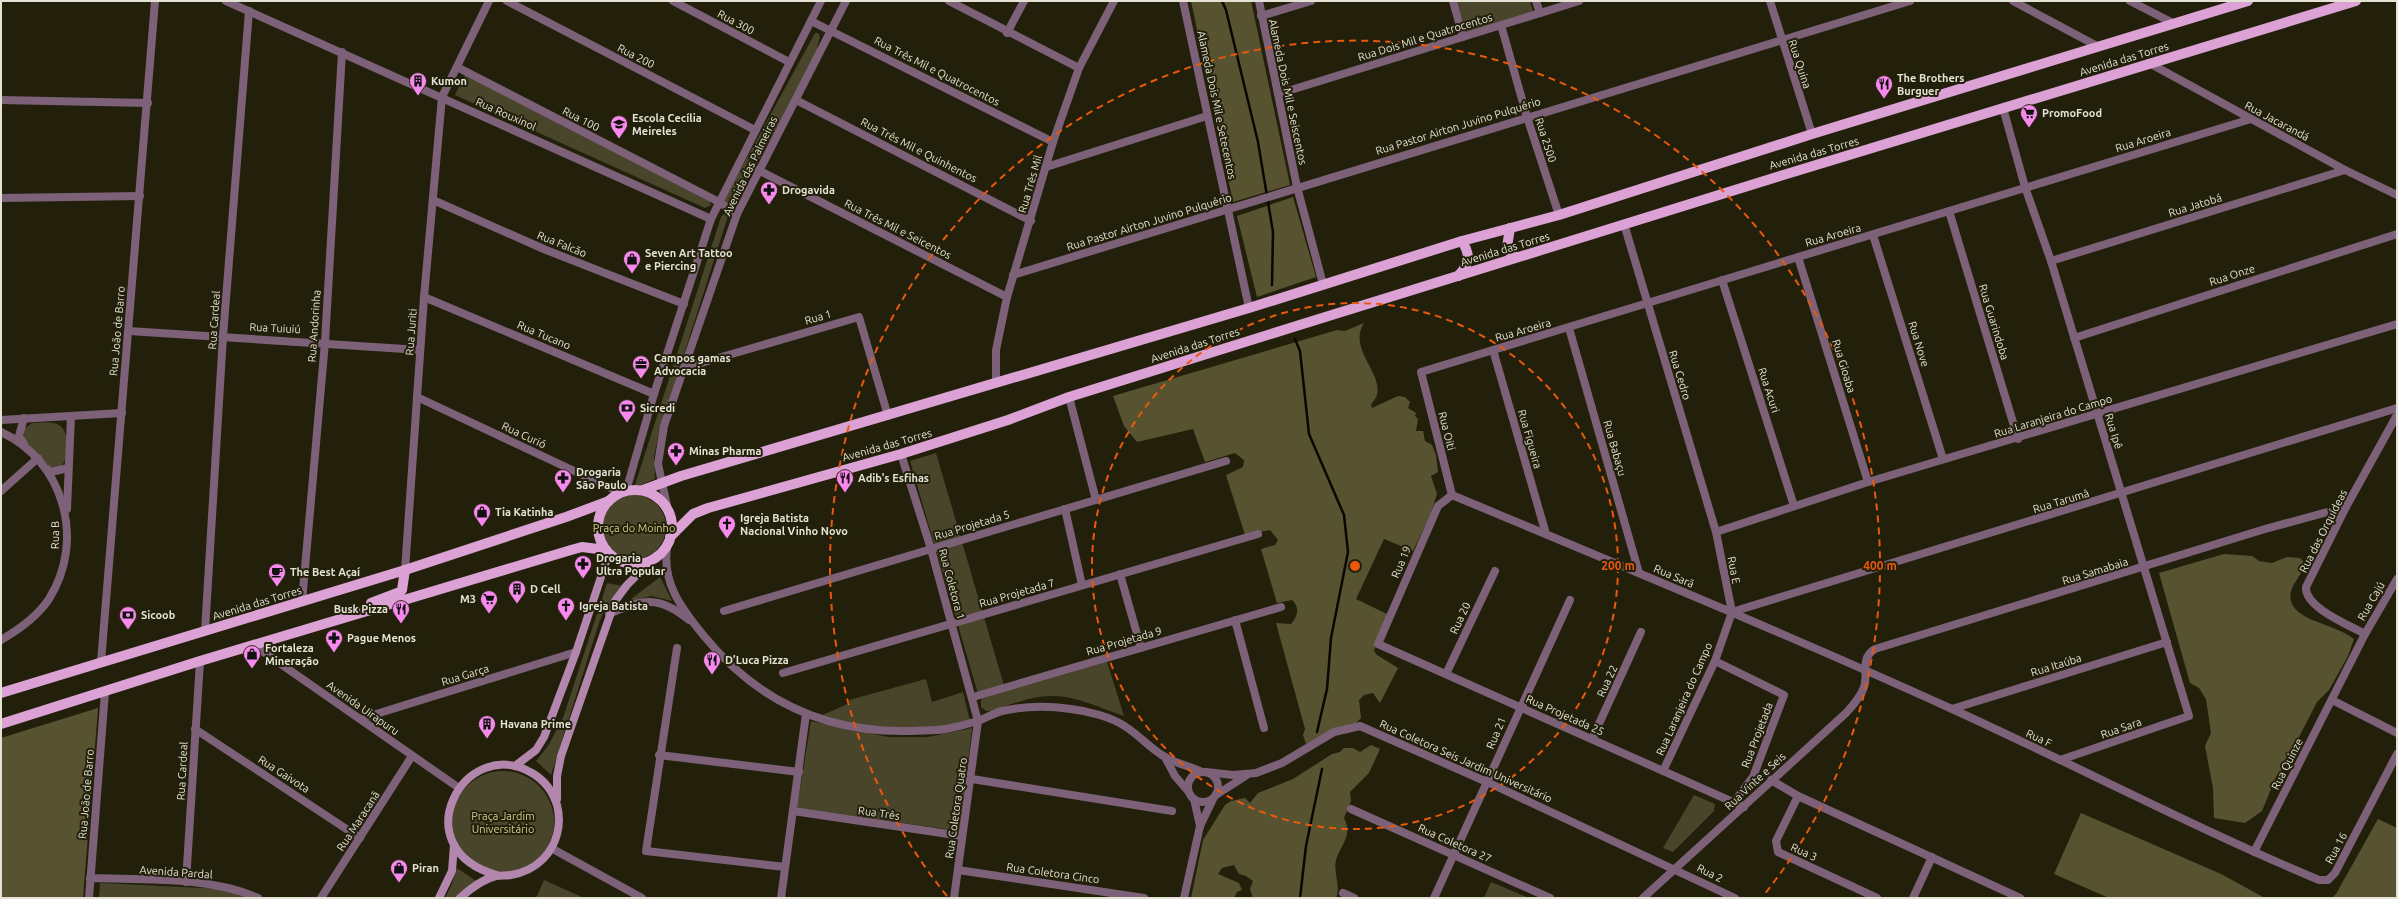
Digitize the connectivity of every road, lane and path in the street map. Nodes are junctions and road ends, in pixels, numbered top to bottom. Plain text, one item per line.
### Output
1 (155, 1) edge
2 (226, 1) edge
3 (489, 1) edge
4 (507, 1) edge
5 (673, 1) edge
6 (821, 1) edge
7 (845, 1) edge
8 (949, 1) edge
9 (1024, 1) edge
10 (1114, 1) edge
11 (1184, 1) edge
12 (1259, 1) edge
13 (1311, 1) edge
14 (1452, 1) edge
15 (1536, 1) edge
16 (1579, 1) edge
17 (1770, 1) edge
18 (1910, 1) edge
19 (2013, 1) edge
20 (2130, 1) edge
21 (2248, 1) edge
22 (2351, 2) edge
23 (249, 11) junction
24 (1540, 13) junction
25 (1261, 16) junction
26 (812, 21) junction
27 (2172, 23) junction
28 (1501, 25) junction
29 (831, 30) junction
30 (1008, 33) junction
31 (1463, 37) junction
32 (1781, 40) junction
33 (2099, 47) junction
34 (342, 52) junction
35 (789, 62) junction
36 (2149, 63) junction
37 (457, 67) junction
38 (1080, 68) junction
39 (1278, 94) junction
40 (442, 97) junction
41 (1, 100) edge
42 (796, 100) junction
43 (148, 103) junction
44 (2003, 108) junction
45 (1207, 116) junction
46 (1527, 117) junction
47 (2251, 119) junction
48 (755, 130) junction
49 (1812, 134) junction
50 (1053, 142) junction
51 (1046, 167) junction
52 (758, 170) junction
53 (2345, 170) junction
54 (1297, 187) junction
55 (2025, 187) junction
56 (2397, 195) edge
57 (140, 196) junction
58 (1, 198) edge
59 (433, 200) junction
60 (719, 202) junction
61 (1228, 210) junction
62 (1949, 211) junction
63 (737, 214) junction
64 (1559, 215) junction
65 (711, 219) junction
66 (1031, 221) junction
67 (1624, 224) junction
68 (1510, 228) junction
69 (2397, 234) edge
70 (1873, 235) junction
71 (1462, 241) junction
72 (1517, 257) junction
73 (1798, 257) junction
74 (2051, 261) junction
75 (1013, 274) junction
76 (1458, 276) junction
77 (1722, 280) junction
78 (1323, 284) junction
79 (424, 297) junction
80 (1007, 297) junction
81 (684, 304) junction
82 (1646, 304) junction
83 (1249, 308) junction
84 (2397, 324) edge
85 (1569, 328) junction
86 (129, 331) junction
87 (223, 336) junction
88 (2074, 338) junction
89 (325, 342) junction
90 (420, 350) junction
91 (1493, 350) junction
92 (684, 368) junction
93 (1421, 372) joint
94 (996, 382) junction
95 (654, 394) junction
96 (417, 397) junction
97 (1070, 397) junction
98 (2397, 408) edge
99 (122, 413) junction
100 (2098, 414) junction
101 (2397, 415) edge
102 (71, 416) junction
103 (888, 416) junction
104 (24, 418) junction
105 (1, 420) edge
106 (1, 432) edge
107 (2018, 439) junction
108 (26, 447) junction
109 (901, 454) junction
110 (38, 458) junction
111 (1944, 459) junction
112 (1226, 461) dead end
113 (68, 468) junction
114 (47, 469) junction
115 (1868, 482) junction
116 (662, 483) junction
117 (643, 490) junction
118 (1, 492) edge
119 (623, 492) junction
120 (2122, 494) junction
121 (1452, 495) junction
122 (1096, 500) junction
123 (609, 501) junction
124 (1794, 506) junction
125 (2346, 507) junction
126 (1065, 509) junction
127 (668, 510) junction
128 (67, 518) junction
129 (1716, 532) junction
130 (1258, 534) dead end
131 (1546, 534) junction
132 (669, 540) junction
133 (931, 549) junction
134 (608, 552) junction
135 (656, 556) junction
136 (2145, 567) junction
137 (405, 570) junction
138 (1494, 571) dead end
139 (1639, 573) junction
140 (1120, 574) junction
141 (2397, 579) edge
142 (1082, 585) junction
143 (1570, 600) dead end
144 (302, 602) junction
145 (1281, 607) dead end
146 (724, 611) dead end
147 (1732, 612) junction
148 (609, 614) junction
149 (1235, 620) junction
150 (952, 624) junction
151 (696, 626) junction
152 (314, 627) junction
153 (205, 631) junction
154 (1641, 632) dead end
155 (2365, 634) junction
156 (1, 640) edge
157 (2167, 642) junction
158 (1378, 644) joint
159 (255, 646) junction
160 (677, 648) dead end
161 (1142, 648) junction
162 (576, 652) junction
163 (200, 661) junction
164 (1714, 661) junction
165 (101, 662) junction
166 (1864, 670) junction
167 (783, 673) dead end
168 (1446, 674) junction
169 (105, 692) junction
170 (1, 693) edge
171 (973, 697) junction
172 (2332, 700) junction
173 (1520, 707) junction
174 (1952, 709) junction
175 (806, 714) junction
176 (2189, 716) joint
177 (360, 719) junction
178 (978, 721) junction
179 (1, 724) edge
180 (1264, 728) dead end
181 (195, 729) junction
182 (2397, 733) edge
183 (1592, 739) junction
184 (2397, 754) edge
185 (659, 755) junction
186 (412, 756) junction
187 (1165, 757) junction
188 (2060, 760) junction
189 (515, 766) junction
190 (1664, 771) junction
191 (799, 772) junction
192 (1204, 772) junction
193 (1247, 775) junction
194 (972, 780) junction
195 (1771, 780) junction
196 (1487, 782) junction
197 (458, 788) junction
198 (1188, 791) junction
199 (1798, 796) junction
200 (1215, 797) junction
201 (1194, 799) junction
202 (1734, 802) junction
203 (557, 806) junction
204 (1744, 807) junction
205 (1351, 809) dead end
206 (793, 811) junction
207 (1172, 811) dead end
208 (1200, 826) junction
209 (962, 836) junction
210 (360, 838) junction
211 (454, 845) junction
212 (552, 848) junction
213 (2254, 852) junction
214 (1453, 854) junction
215 (1932, 857) junction
216 (785, 867) junction
217 (1675, 868) junction
218 (958, 870) junction
219 (497, 875) junction
220 (90, 878) junction
221 (186, 882) junction
222 (1343, 893) dead end
223 (89, 898) edge
224 (258, 898) edge
225 (321, 898) edge
226 (440, 898) edge
227 (460, 898) edge
228 (642, 898) edge
229 (781, 898) edge
230 (954, 898) edge
231 (1144, 898) edge
232 (1184, 898) edge
233 (1354, 898) edge
234 (1434, 898) edge
235 (1550, 898) edge
236 (1643, 898) edge
237 (1736, 898) edge
238 (1877, 898) edge
239 (1913, 898) edge
240 (2020, 898) edge

1 - 43 street, Rua João de Barro
2 - 23 street, Rua Rouxinol
3 - 37 street
4 - 48 street, Rua 200
5 - 35 street, Rua 300
6 - 26 street, Avenida das Palmeiras
7 - 29 street, Avenida das Palmeiras
8 - 30 street
9 - 30 street
10 - 38 street, Rua Três Mil
11 - 45 street, Alameda Dois Mil e Setecentos
12 - 25 street, Alameda Dois Mil e Seiscentos
13 - 25 street
14 - 31 street
15 - 24 street
16 - 24 street, Rua Dois Mil e Quatrocentos
17 - 32 street, Rua Quina
18 - 32 street, Rua Pastor Airton Juvino Pulquério
19 - 33 street
20 - 27 street
21 - 27 main road, Avenida das Torres
22 - 36 main road, Avenida das Torres
23 - 34 street, Rua Rouxinol
23 - 87 street, Rua Cardeal
24 - 28 street, Rua Dois Mil e Quatrocentos
25 - 39 street, Alameda Dois Mil e Seiscentos
26 - 29 street, Rua Três Mil e Quatrocentos
26 - 35 street, Avenida das Palmeiras
27 - 33 main road, Avenida das Torres
28 - 31 street, Rua Dois Mil e Quatrocentos
28 - 46 street, Rua 2500
29 - 42 street, Avenida das Palmeiras
29 - 50 street, Rua Três Mil e Quatrocentos
30 - 38 street
31 - 39 street, Rua Dois Mil e Quatrocentos
32 - 46 street, Rua Pastor Airton Juvino Pulquério
32 - 49 street, Rua Quina
33 - 49 main road, Avenida das Torres
34 - 40 street, Rua Rouxinol
34 - 89 street, Rua Andorinha
35 - 48 street, Avenida das Palmeiras
36 - 44 main road, Avenida das Torres
36 - 47 street, Rua Jacarandá
37 - 40 street
37 - 60 street, Rua 100
38 - 50 street, Rua Três Mil
39 - 54 street, Alameda Dois Mil e Seiscentos
40 - 59 street, Rua Juriti
40 - 65 street, Rua Rouxinol
41 - 43 street
42 - 52 street, Avenida das Palmeiras
42 - 66 street, Rua Três Mil e Quinhentos
43 - 57 street, Rua João de Barro
44 - 55 street, Rua Ipê
44 - 67 main road, Avenida das Torres
45 - 51 street
45 - 61 street, Alameda Dois Mil e Setecentos
46 - 54 street, Rua Pastor Airton Juvino Pulquério
46 - 64 street, Rua 2500
47 - 53 street, Rua Jacarandá
47 - 55 street, Rua Aroeira
48 - 60 street, Avenida das Palmeiras
49 - 64 main road, Avenida das Torres
50 - 51 street, Rua Três Mil
51 - 66 street, Rua Três Mil
52 - 63 street, Avenida das Palmeiras
52 - 80 street, Rua Três Mil e Seicentos
53 - 56 street, Rua Jacarandá
53 - 74 street, Rua Jatobá
54 - 61 street, Rua Pastor Airton Juvino Pulquério
54 - 78 street
55 - 62 street, Rua Aroeira
55 - 74 street, Rua Ipê
57 - 58 street
57 - 86 street, Rua João de Barro
59 - 79 street, Rua Juriti
59 - 81 street, Rua Falcão
60 - 63 street, Rua 100
60 - 65 street, Avenida das Palmeiras
61 - 75 street, Rua Pastor Airton Juvino Pulquério
61 - 83 street, Alameda Dois Mil e Setecentos
62 - 70 street, Rua Aroeira
62 - 107 street, Rua Guarindoba
63 - 92 street, Avenida das Palmeiras
64 - 68 main road, Avenida das Torres
65 - 81 street, Avenida das Palmeiras
66 - 75 street, Rua Três Mil
67 - 72 main road, Avenida das Torres
67 - 82 street, Rua Cedro
68 - 71 main road, Avenida das Torres
68 - 72 main road
69 - 88 street, Rua Onze
70 - 73 street, Rua Aroeira
70 - 111 street, Rua Nove
71 - 76 main road
71 - 78 main road, Avenida das Torres
72 - 76 main road, Avenida das Torres
73 - 77 street, Rua Aroeira
73 - 115 street, Rua Gioaba
74 - 88 street, Rua Ipê
75 - 80 street, Rua Três Mil
76 - 97 main road, Avenida das Torres
77 - 82 street, Rua Aroeira
77 - 124 street, Rua Acuri
78 - 83 main road, Avenida das Torres
79 - 90 street, Rua Juriti
79 - 95 street, Rua Tucano
80 - 94 street, Rua Três Mil
81 - 95 street, Avenida das Palmeiras
82 - 85 street, Rua Aroeira
82 - 129 street, Rua Cedro
83 - 94 main road, Avenida das Torres
84 - 100 street, Rua Laranjeira do Campo
85 - 91 street, Rua Aroeira
85 - 139 street, Rua Babaçu
86 - 87 street, Rua Tuiuiú
86 - 99 street, Rua João de Barro
87 - 89 street, Rua Tuiuiú
87 - 153 street, Rua Cardeal
88 - 100 street, Rua Ipê
89 - 90 street, Rua Tuiuiú
89 - 144 street, Rua Andorinha
90 - 96 street, Rua Juriti
91 - 93 street, Rua Aroeira
91 - 131 street, Rua Figueira
92 - 103 street, Rua 1
92 - 116 street, Avenida das Palmeiras
93 - 121 street, Rua Oiti
94 - 103 main road, Avenida das Torres
95 - 119 street, Avenida das Palmeiras
96 - 119 street, Rua Curió
96 - 137 street, Rua Juriti
97 - 109 main road, Avenida das Torres
97 - 122 street
98 - 120 street, Rua Tarumâ
99 - 102 street
99 - 165 street, Rua João de Barro
100 - 107 street, Rua Laranjeira do Campo
100 - 120 street, Rua Ipê
101 - 125 street, Rua das Orquídeas
102 - 104 street
102 - 113 street
103 - 116 main road, Avenida das Torres
104 - 105 street
104 - 108 street
106 - 108 street, Rua B
107 - 111 street, Rua Laranjeira do Campo
108 - 110 street, Rua B
109 - 132 main road, Avenida das Torres
109 - 133 street, Rua Coletora 1
110 - 114 street, Rua B
110 - 118 street
111 - 115 street, Rua Laranjeira do Campo
112 - 122 street, Rua Projetada 5
113 - 114 street
113 - 128 street
114 - 128 street, Rua B
115 - 124 street, Rua Laranjeira do Campo
116 - 117 main road, Avenida das Torres
116 - 127 street, Avenida das Palmeiras
117 - 119 main road
117 - 127 main road
119 - 123 main road
120 - 136 street, Rua Ipê
120 - 147 street, Rua Tarumâ
121 - 131 street, Rua Sarã
121 - 158 street, Rua 19
122 - 126 street, Rua Projetada 5
123 - 134 main road
123 - 137 main road, Avenida das Torres
124 - 129 street, Rua Laranjeira do Campo
125 - 136 street, Rua Samabaia
125 - 155 street, Rua das Orquídeas
126 - 133 street, Rua Projetada 5
126 - 142 street
127 - 132 main road
128 - 156 street, Rua B
129 - 147 street, Rua E
130 - 140 street, Rua Projetada 7
131 - 139 street, Rua Sarã
132 - 135 main road
132 - 151 street
133 - 146 street, Rua Projetada 5
133 - 150 street, Rua Coletora 1
134 - 135 main road
134 - 152 main road
134 - 162 main road
135 - 148 main road
136 - 157 street, Rua Ipê
136 - 166 street, Rua Samabaia
137 - 144 main road, Avenida das Torres
137 - 152 main road
138 - 168 street, Rua 20
139 - 147 street, Rua Sarã
140 - 142 street, Rua Projetada 7
140 - 161 street
141 - 155 street, Rua Cajú
142 - 150 street, Rua Projetada 7
143 - 173 street, Rua 21
144 - 153 main road, Avenida das Torres
145 - 149 street, Rua Projetada 9
147 - 164 street, Rua Laranjeira do Campo
147 - 166 street, Rua Sarã
148 - 151 street
148 - 203 main road
149 - 161 street, Rua Projetada 9
149 - 180 street
150 - 167 street, Rua Projetada 7
150 - 171 street, Rua Coletora 1
151 - 175 street
152 - 159 main road
153 - 165 main road, Avenida das Torres
154 - 183 street, Rua 22
155 - 172 street, Rua Quinze
157 - 174 street, Rua Itaúba
157 - 176 street, Rua Ipê
158 - 168 street, Rua Projetada 25
159 - 163 main road
159 - 177 street, Avenida Uirapuru
160 - 185 street
161 - 171 street, Rua Projetada 9
162 - 177 street, Rua Garça
162 - 189 main road
163 - 169 main road
163 - 181 street, Rua Cardeal
164 - 190 street, Rua Laranjeira do Campo
164 - 202 street, Rua Projetada
165 - 170 main road, Avenida das Torres
166 - 174 street, Rua F
166 - 195 street, Rua Vinte e Seis
168 - 173 street, Rua Projetada 25
169 - 179 main road
169 - 220 street, Rua João de Barro
171 - 178 street, Rua Coletora 1
172 - 182 street
172 - 213 street, Rua Quinze
173 - 183 street, Rua Projetada 25
173 - 196 street, Rua 21
174 - 188 street, Rua F
175 - 178 street
175 - 191 street
176 - 188 street, Rua Sara
177 - 186 street, Avenida Uirapuru
178 - 187 street
178 - 194 street, Rua Coletora Quatro
181 - 210 street, Rua Gaivota
181 - 221 street, Rua Cardeal
183 - 190 street, Rua Projetada 25
184 - 213 street, Rua 16
185 - 191 street
185 - 216 street
186 - 197 street, Avenida Uirapuru
186 - 210 street, Rua Maracanã
187 - 192 street
187 - 198 street
188 - 213 street, Rua F
189 - 197 main road
189 - 203 main road
190 - 202 street, Rua Projetada 25
191 - 206 street
192 - 193 street
192 - 198 street
192 - 200 street
193 - 196 street, Rua Coletora Seis Jardim Universitário
193 - 200 street
194 - 207 street
194 - 209 street, Rua Coletora Quatro
195 - 199 street
195 - 204 street, Rua Vinte e Seis
196 - 214 street, Rua 21
196 - 217 street, Rua Coletora Seis Jardim Universitário
197 - 211 main road
198 - 201 street
199 - 215 street
199 - 238 street, Rua 3
200 - 201 street
200 - 208 street
201 - 208 street
202 - 204 street, Rua Projetada 25
203 - 212 main road
204 - 217 street, Rua Vinte e Seis
205 - 214 street, Rua Coletora 27
206 - 209 street, Rua Três
206 - 216 street
208 - 232 street
209 - 218 street, Rua Coletora Quatro
210 - 225 street, Rua Maracanã
211 - 219 main road
211 - 226 main road
212 - 219 main road
212 - 228 street
214 - 234 street, Rua 21
214 - 235 street, Rua Coletora 27
215 - 239 street
215 - 240 street
216 - 229 street
217 - 236 street, Rua Vinte e Seis
217 - 237 street, Rua 2
218 - 230 street, Rua Coletora Quatro
218 - 231 street, Rua Coletora Cinco
219 - 227 main road
220 - 221 street, Avenida Pardal
220 - 223 street, Rua João de Barro
221 - 224 street, Avenida Pardal
222 - 233 street

